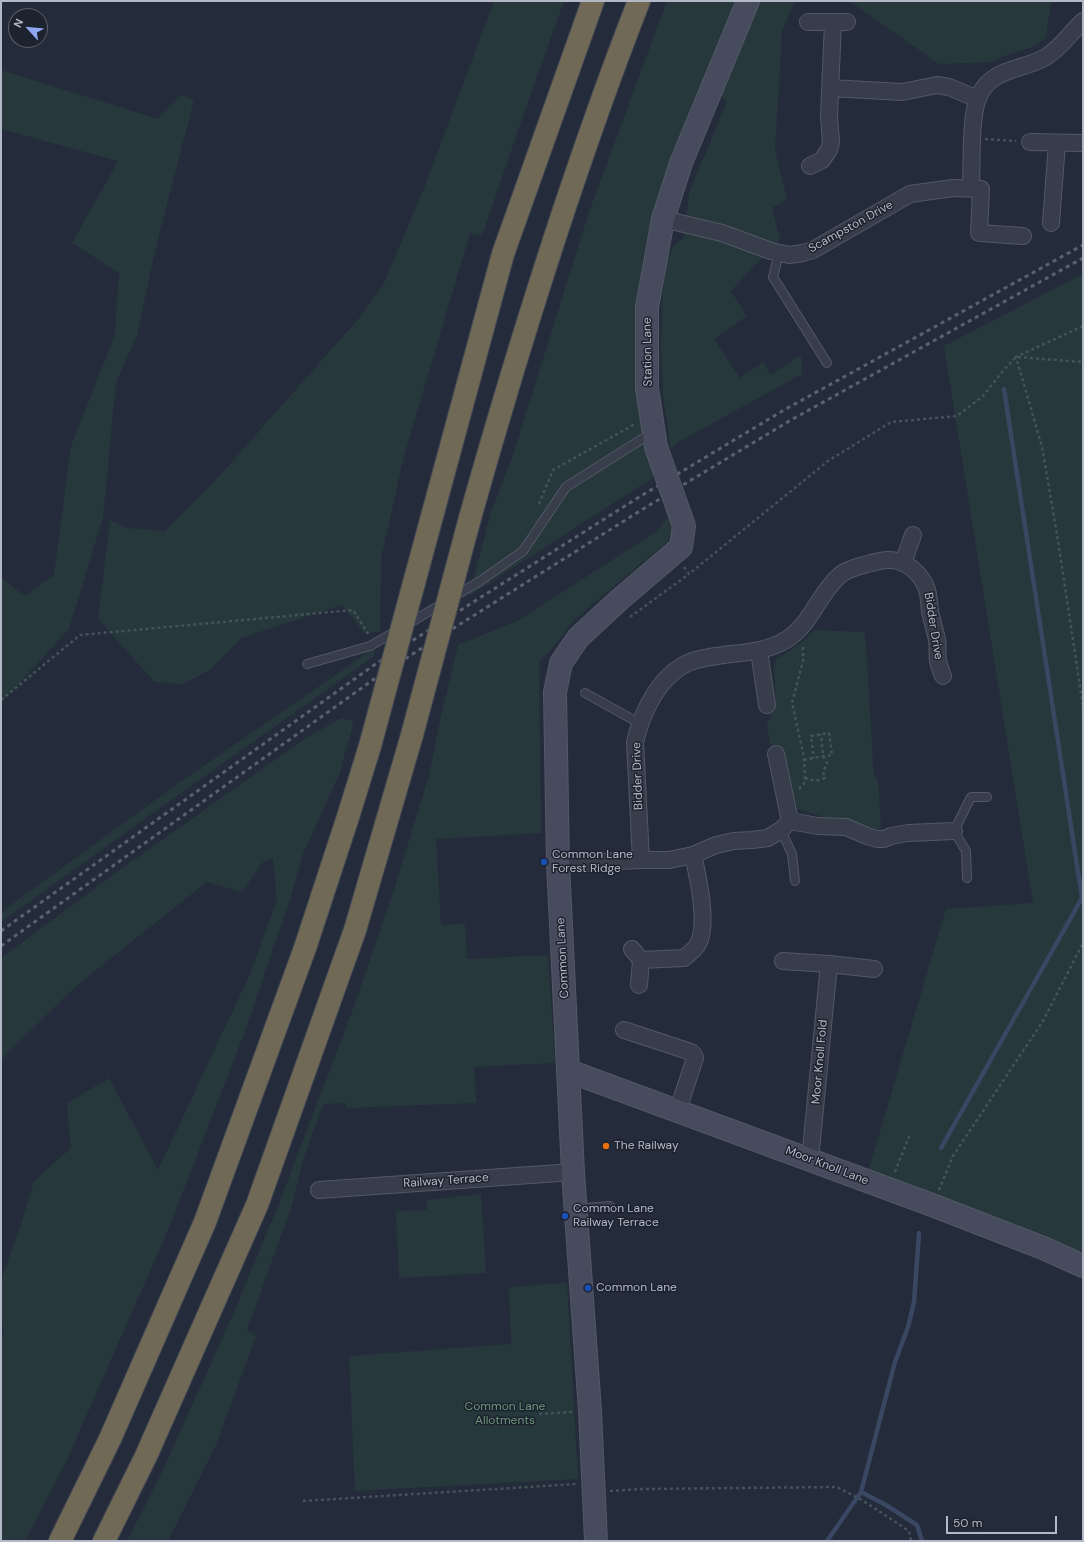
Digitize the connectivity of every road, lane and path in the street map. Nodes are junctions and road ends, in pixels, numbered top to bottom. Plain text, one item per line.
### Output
1 (593, 1) edge
2 (638, 1) edge
3 (748, 1) edge
4 (1083, 21) edge
5 (808, 22) dead end
6 (830, 88) junction
7 (978, 99) junction
8 (973, 139) junction
9 (1030, 142) joint
10 (1057, 142) junction
11 (1083, 143) edge
12 (811, 167) dead end
13 (976, 189) junction
14 (663, 219) junction
15 (1051, 223) dead end
16 (1023, 236) dead end
17 (779, 253) junction
18 (1083, 326) edge
19 (1016, 357) junction
20 (1083, 362) edge
21 (827, 363) dead end
22 (654, 431) junction
23 (537, 510) dead end
24 (913, 535) dead end
25 (673, 554) junction
26 (903, 563) junction
27 (796, 633) junction
28 (371, 639) dead end
29 (759, 651) junction
30 (561, 663) joint
31 (308, 664) dead end
32 (943, 676) dead end
33 (585, 693) dead end
34 (1, 700) edge
35 (767, 706) dead end
36 (1083, 708) edge
37 (639, 723) junction
38 (821, 734) junction
39 (776, 754) dead end
40 (823, 756) junction
41 (814, 758) junction
42 (804, 760) junction
43 (805, 778) junction
44 (784, 795) junction
45 (987, 796) dead end
46 (785, 825) junction
47 (954, 831) junction
48 (693, 855) junction
49 (641, 860) junction
50 (558, 864) junction
51 (967, 878) dead end
52 (795, 881) dead end
53 (1083, 943) edge
54 (783, 961) dead end
55 (829, 964) junction
56 (874, 969) dead end
57 (639, 985) dead end
58 (624, 1030) dead end
59 (569, 1071) junction
60 (678, 1110) junction
61 (910, 1134) dead end
62 (810, 1160) junction
63 (573, 1172) junction
64 (888, 1189) junction
65 (319, 1190) dead end
66 (932, 1205) junction
67 (610, 1206) dead end
68 (575, 1209) junction
69 (1083, 1266) edge
70 (590, 1411) junction
71 (539, 1414) dead end
72 (593, 1487) junction
73 (303, 1501) dead end
74 (60, 1541) edge
75 (104, 1541) edge
76 (596, 1541) edge
77 (911, 1541) edge

1 - 74 highway, bridge
2 - 75 highway, bridge
3 - 14 street, Station Lane
4 - 7 street
5 - 6 street
6 - 7 street
6 - 12 street
7 - 8 street
8 - 9 path
8 - 13 street
9 - 10 street
10 - 11 street
10 - 15 street
13 - 16 street
13 - 17 street, Scampston Drive
14 - 17 street, Scampston Drive
14 - 22 street, Station Lane
17 - 21 lane
18 - 19 path
19 - 20 path
19 - 25 path
19 - 36 path
22 - 23 path
22 - 25 street, Station Lane, bridge
22 - 31 lane
24 - 26 street
25 - 30 street, Station Lane
26 - 27 street, Bidder Drive
26 - 32 street, Bidder Drive
27 - 29 street, Bidder Drive
27 - 42 path
28 - 34 path
29 - 35 street
29 - 37 street, Bidder Drive
30 - 50 street, Common Lane
33 - 37 lane
37 - 49 street, Bidder Drive
38 - 40 path
38 - 40 path
38 - 41 path
39 - 44 street
40 - 41 path
40 - 43 path
41 - 42 path
42 - 43 path
43 - 44 path
44 - 46 street
45 - 47 lane
46 - 47 street
46 - 48 street
46 - 52 lane
47 - 51 lane
48 - 49 street
48 - 57 street
49 - 50 street
50 - 59 street, Common Lane
53 - 66 path
54 - 55 street
55 - 56 street
55 - 62 street, Moor Knoll Fold
58 - 60 street
59 - 60 street, Moor Knoll Lane
59 - 63 street, Common Lane
60 - 62 street, Moor Knoll Lane
61 - 64 path
62 - 64 street, Moor Knoll Lane
63 - 65 street, Railway Terrace
63 - 68 street, Common Lane
64 - 66 street, Moor Knoll Lane
66 - 69 street, Moor Knoll Lane
67 - 68 lane
68 - 70 street, Common Lane
70 - 71 path
70 - 72 street, Common Lane
72 - 73 path
72 - 76 street, Common Lane
72 - 77 path

